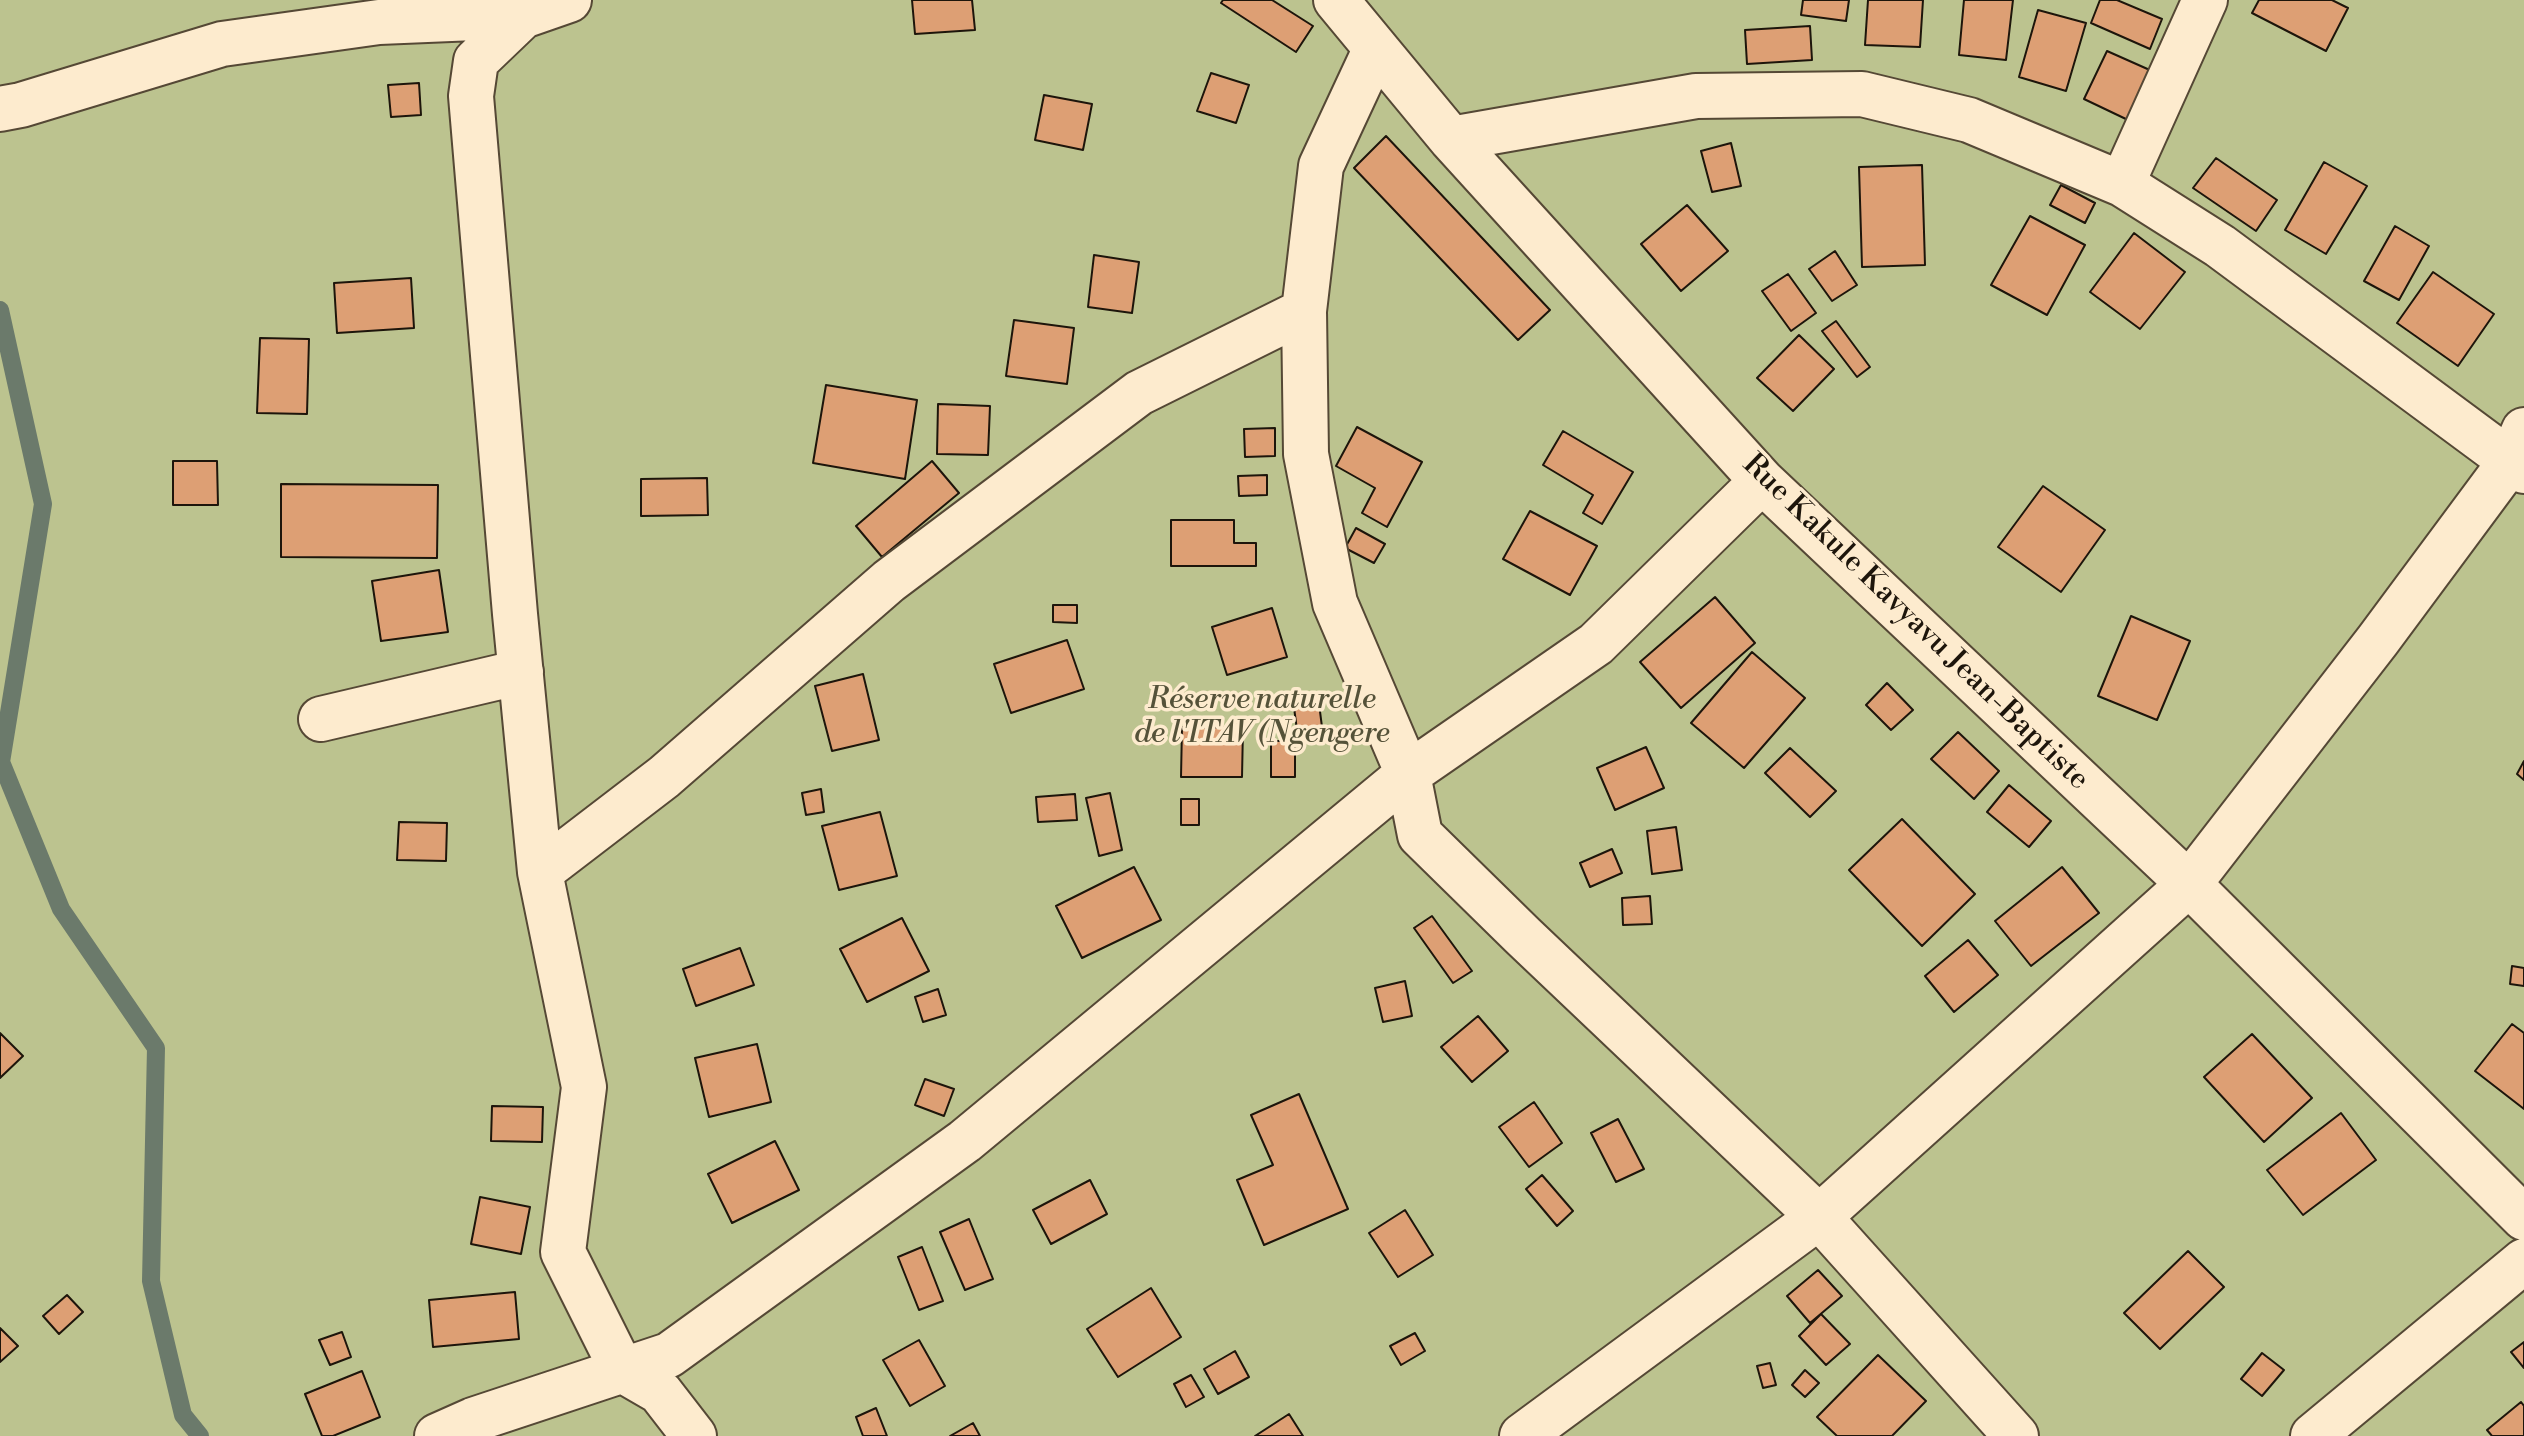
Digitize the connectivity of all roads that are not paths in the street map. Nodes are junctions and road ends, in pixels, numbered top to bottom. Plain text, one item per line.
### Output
1 (569, 0) edge
2 (1336, 0) edge
3 (2205, 0) edge
4 (522, 8) edge
5 (1375, 50) junction
6 (0, 109) edge
7 (1451, 139) junction
8 (2122, 184) junction
9 (1304, 311) junction
10 (2519, 454) edge
11 (1762, 481) junction
12 (521, 672) junction
13 (321, 719) dead end
14 (1408, 774) junction
15 (540, 872) junction
16 (2189, 884) junction
17 (1819, 1217) junction
18 (2524, 1218) edge
19 (2524, 1261) edge
20 (622, 1370) junction
21 (437, 1436) edge
22 (694, 1436) edge
23 (1522, 1436) edge
24 (2016, 1436) edge
25 (2313, 1436) edge

1 - 4 street
2 - 5 street, Rue Kakule Kavyavu Jean-Baptiste
3 - 8 street
4 - 6 street
4 - 12 street
5 - 7 street, Rue Kakule Kavyavu Jean-Baptiste
5 - 9 street
7 - 8 street
7 - 11 street, Rue Kakule Kavyavu Jean-Baptiste
8 - 10 street
9 - 14 street
9 - 15 street
10 - 16 street
11 - 14 street
11 - 16 street, Rue Kakule Kavyavu Jean-Baptiste
12 - 13 street
12 - 15 street
14 - 17 street
14 - 20 street
15 - 20 street
16 - 17 street
16 - 18 street, Rue Kakule Kavyavu Jean-Baptiste
17 - 23 street
17 - 24 street
19 - 25 street
20 - 21 street
20 - 22 street

